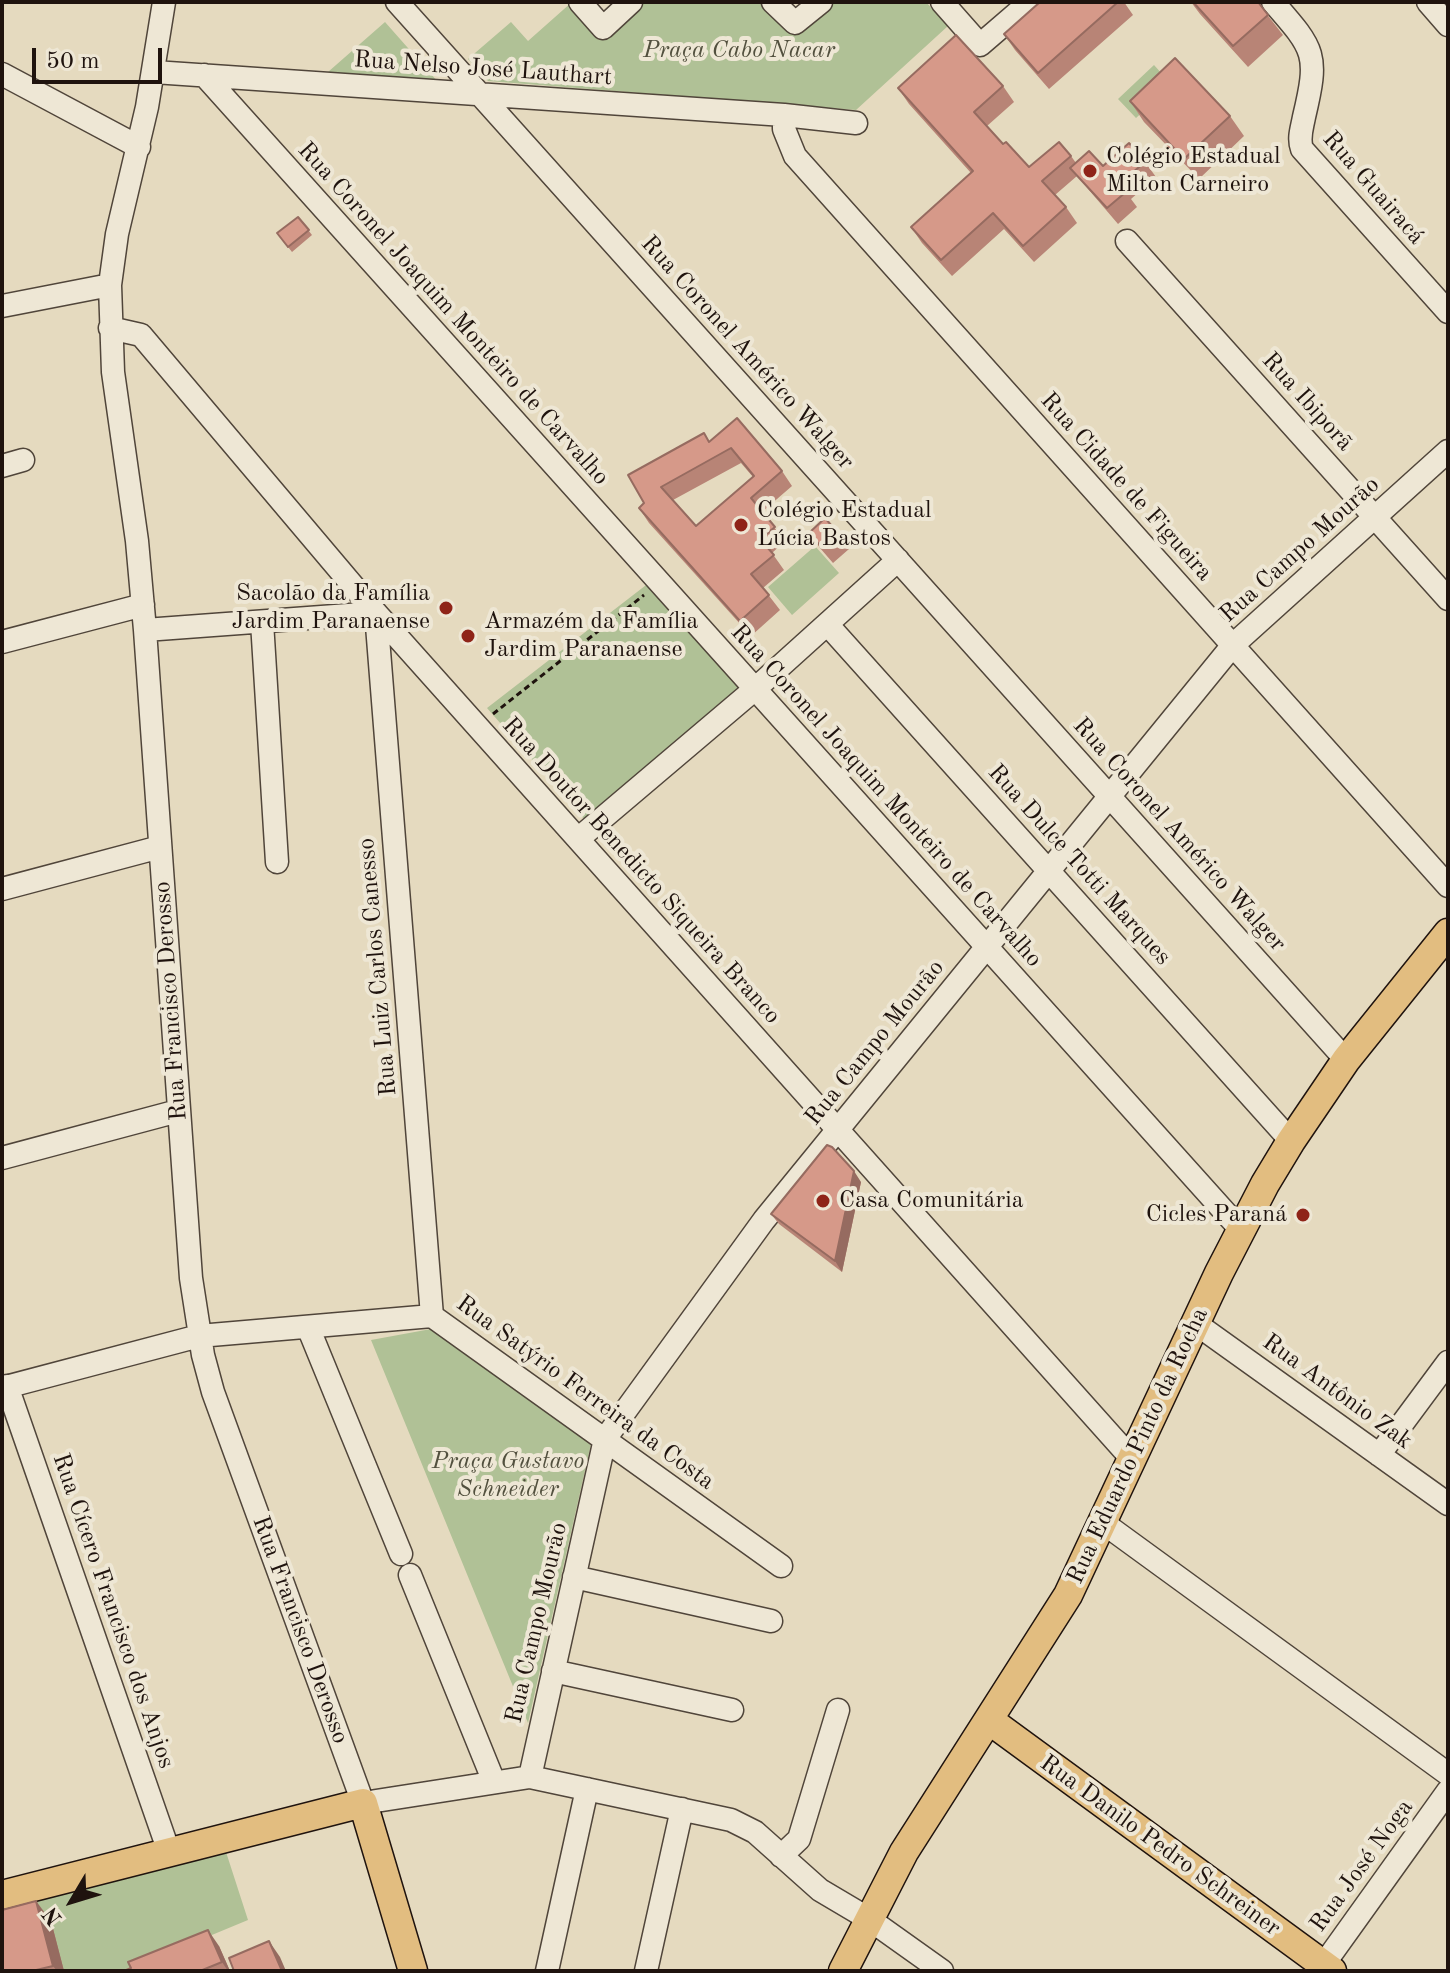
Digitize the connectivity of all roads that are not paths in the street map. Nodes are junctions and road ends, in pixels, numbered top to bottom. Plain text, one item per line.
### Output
1 (164, 2) edge
2 (397, 2) edge
3 (580, 2) edge
4 (631, 2) edge
5 (773, 2) edge
6 (821, 2) edge
7 (942, 2) edge
8 (1030, 2) edge
9 (1273, 2) edge
10 (1428, 2) edge
11 (1448, 25) edge
12 (154, 72) junction
13 (2, 74) edge
14 (204, 75) junction
15 (480, 95) junction
16 (784, 115) junction
17 (856, 123) dead end
18 (139, 147) junction
19 (1127, 241) dead end
20 (110, 285) junction
21 (2, 306) edge
22 (1448, 312) edge
23 (110, 328) junction
24 (1448, 451) edge
25 (1375, 517) junction
26 (898, 560) junction
27 (1448, 599) edge
28 (143, 605) junction
29 (376, 613) junction
30 (262, 622) junction
31 (827, 624) junction
32 (145, 630) junction
33 (2, 642) edge
34 (1233, 645) junction
35 (755, 689) junction
36 (1110, 796) junction
37 (578, 839) junction
38 (160, 847) junction
39 (277, 862) dead end
40 (1049, 871) junction
41 (1448, 886) edge
42 (2, 889) edge
43 (1448, 933) edge
44 (987, 947) junction
45 (1346, 1060) junction
46 (178, 1111) junction
47 (838, 1130) junction
48 (1291, 1141) junction
49 (2, 1158) edge
50 (1241, 1230) junction
51 (432, 1316) junction
52 (1195, 1323) junction
53 (308, 1327) junction
54 (199, 1336) junction
55 (1448, 1362) edge
56 (5, 1387) edge
57 (605, 1439) junction
58 (1379, 1455) junction
59 (1131, 1458) junction
60 (1448, 1504) edge
61 (1102, 1522) junction
62 (781, 1566) dead end
63 (574, 1577) junction
64 (771, 1621) dead end
65 (553, 1671) junction
66 (732, 1710) dead end
67 (838, 1710) dead end
68 (989, 1720) junction
69 (1448, 1774) edge
70 (530, 1777) junction
71 (494, 1782) junction
72 (587, 1789) junction
73 (1448, 1791) edge
74 (363, 1803) junction
75 (682, 1809) junction
76 (169, 1852) junction
77 (781, 1856) junction
78 (2, 1895) edge
79 (869, 1919) junction
80 (1325, 1969) edge
81 (413, 1971) edge
82 (547, 1971) edge
83 (646, 1971) edge
84 (843, 1971) edge
85 (942, 1971) edge

1 - 12 street, Rua Francisco Derosso
2 - 15 street, Rua Coronel Américo Walger
3 - 4 street
5 - 6 street
7 - 8 street
9 - 22 street, Rua Guairacá
10 - 11 street
12 - 14 street, Rua Nelso José Lauthart
12 - 18 street, Rua Francisco Derosso
13 - 18 street
14 - 15 street, Rua Nelso José Lauthart
14 - 35 street, Rua Coronel Joaquim Monteiro de Carvalho
15 - 16 street, Rua Nelso José Lauthart
15 - 26 street, Rua Coronel Américo Walger
16 - 17 street, Rua Nelso José Lauthart
16 - 34 street, Rua Cidade de Figueira
18 - 20 street, Rua Francisco Derosso
19 - 25 street, Rua Ibiporã
20 - 21 street
20 - 23 street, Rua Francisco Derosso
23 - 28 street, Rua Francisco Derosso
23 - 29 street, Rua Doutor Benedicto Siqueira Branco
24 - 25 street, Rua Campo Mourão
25 - 27 street, Rua Ibiporã
25 - 34 street, Rua Campo Mourão
26 - 31 street
26 - 36 street, Rua Coronel Américo Walger
28 - 32 street, Rua Francisco Derosso
28 - 33 street
29 - 30 street
29 - 37 street, Rua Doutor Benedicto Siqueira Branco
29 - 51 street, Rua Luiz Carlos Canesso
30 - 32 street
30 - 39 street
31 - 35 street
31 - 40 street, Rua Dulce Totti Marques
32 - 38 street, Rua Francisco Derosso
34 - 36 street, Rua Campo Mourão
34 - 41 street, Rua Cidade de Figueira
35 - 37 street
35 - 44 street, Rua Coronel Joaquim Monteiro de Carvalho
36 - 40 street, Rua Campo Mourão
36 - 45 street, Rua Coronel Américo Walger
37 - 47 street, Rua Doutor Benedicto Siqueira Branco
38 - 42 street
38 - 46 street, Rua Francisco Derosso
40 - 44 street, Rua Campo Mourão
40 - 48 street, Rua Dulce Totti Marques
43 - 45 main road, Rua Eduardo Pinto da Rocha
44 - 47 street, Rua Campo Mourão
44 - 50 street, Rua Coronel Joaquim Monteiro de Carvalho
45 - 48 main road, Rua Eduardo Pinto da Rocha
46 - 49 street
46 - 54 street, Rua Francisco Derosso
47 - 57 street, Rua Campo Mourão
47 - 59 street, Rua Doutor Benedicto Siqueira Branco
48 - 50 main road, Rua Eduardo Pinto da Rocha
50 - 52 main road, Rua Eduardo Pinto da Rocha
51 - 53 street, Rua Satýrio Ferreira da Costa
51 - 57 street, Rua Satýrio Ferreira da Costa
52 - 58 street, Rua Antônio Zak
52 - 59 main road, Rua Eduardo Pinto da Rocha
53 - 54 street, Rua Satýrio Ferreira da Costa
53 - 71 street
54 - 56 street, Rua Satýrio Ferreira da Costa
54 - 74 street, Rua Francisco Derosso
55 - 58 street
56 - 76 street, Rua Cícero Francisco dos Anjos
57 - 62 street, Rua Satýrio Ferreira da Costa
57 - 63 street, Rua Campo Mourão
58 - 60 street, Rua Antônio Zak
59 - 61 main road, Rua Eduardo Pinto da Rocha
61 - 68 main road, Rua Eduardo Pinto da Rocha
61 - 69 street
63 - 64 street
63 - 65 street, Rua Campo Mourão
65 - 66 street
65 - 70 street, Rua Campo Mourão
67 - 77 street
68 - 79 main road, Rua Eduardo Pinto da Rocha
68 - 80 main road, Rua Danilo Pedro Schreiner
70 - 71 street
70 - 72 street
71 - 74 street
72 - 75 street
72 - 82 street
73 - 80 street, Rua José Noga
74 - 76 main road
74 - 81 main road, Rua Francisco Derosso
75 - 77 street
75 - 83 street
76 - 78 main road
77 - 79 street
79 - 84 main road, Rua Eduardo Pinto da Rocha
79 - 85 street

